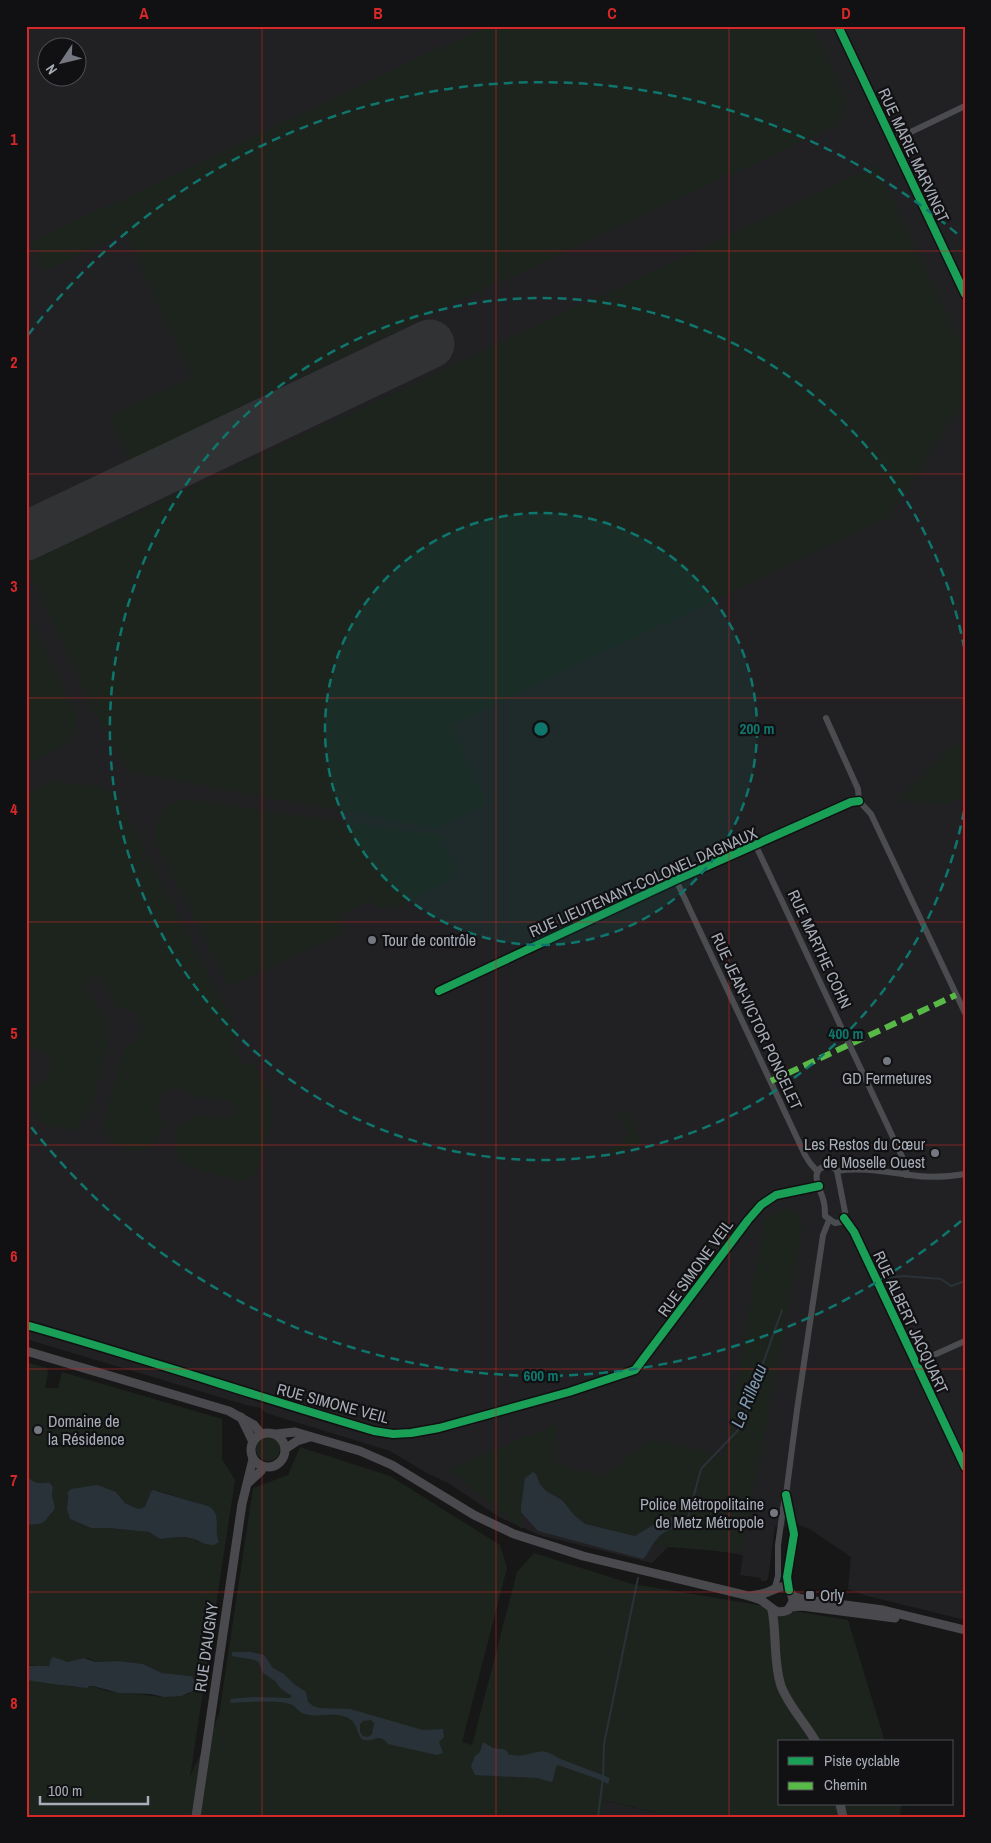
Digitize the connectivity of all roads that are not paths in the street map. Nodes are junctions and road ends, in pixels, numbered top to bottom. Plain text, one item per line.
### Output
1 (838, 26) edge
2 (965, 106) edge
3 (892, 140) junction
4 (965, 294) edge
5 (826, 718) dead end
6 (859, 800) junction
7 (756, 846) junction
8 (676, 880) junction
9 (439, 991) dead end
10 (965, 1013) edge
11 (818, 1171) junction
12 (837, 1171) junction
13 (965, 1174) edge
14 (906, 1175) junction
15 (819, 1186) junction
16 (844, 1218) junction
17 (829, 1220) junction
18 (26, 1325) edge
19 (965, 1341) edge
20 (26, 1351) edge
21 (916, 1363) junction
22 (241, 1417) junction
23 (261, 1434) junction
24 (276, 1434) junction
25 (313, 1437) junction
26 (252, 1442) junction
27 (285, 1449) junction
28 (253, 1459) junction
29 (263, 1467) junction
30 (965, 1467) edge
31 (248, 1483) junction
32 (786, 1495) junction
33 (780, 1532) junction
34 (794, 1534) junction
35 (772, 1590) junction
36 (790, 1593) junction
37 (749, 1596) junction
38 (770, 1607) junction
39 (788, 1609) junction
40 (912, 1618) junction
41 (776, 1630) junction
42 (965, 1630) edge
43 (815, 1740) edge
44 (196, 1817) edge

1 - 3 street, RUE MARIE MARVINGT
2 - 3 street
3 - 4 street, RUE MARIE MARVINGT
5 - 6 street
6 - 7 street, RUE LIEUTENANT-COLONEL DAGNAUX
6 - 10 street
7 - 8 street, RUE LIEUTENANT-COLONEL DAGNAUX
7 - 14 street, RUE MARTHE COHN
8 - 9 street, RUE LIEUTENANT-COLONEL DAGNAUX
8 - 11 street, RUE JEAN-VICTOR PONCELET
11 - 12 street
11 - 15 street
12 - 14 street
12 - 16 street
13 - 14 street
15 - 17 street
15 - 18 street, RUE SIMONE VEIL
16 - 17 street
16 - 21 street, RUE ALBERT JACQUART
17 - 32 street
19 - 21 street
20 - 22 main road
21 - 30 street, RUE ALBERT JACQUART
22 - 23 main road
22 - 26 main road
23 - 24 main road
23 - 26 main road
24 - 25 main road
24 - 27 main road
25 - 27 main road
25 - 37 main road
26 - 28 main road
27 - 29 main road
28 - 29 main road
28 - 31 main road, RUE D'AUGNY
29 - 31 main road, RUE D'AUGNY
31 - 44 main road, RUE D'AUGNY
32 - 33 street
32 - 34 street
33 - 34 street
33 - 35 street
34 - 36 street
35 - 36 main road
35 - 37 main road
35 - 38 main road
36 - 39 main road
36 - 40 main road
37 - 38 main road
38 - 39 main road
38 - 41 main road
39 - 40 main road
39 - 41 main road
40 - 42 main road
41 - 43 main road

